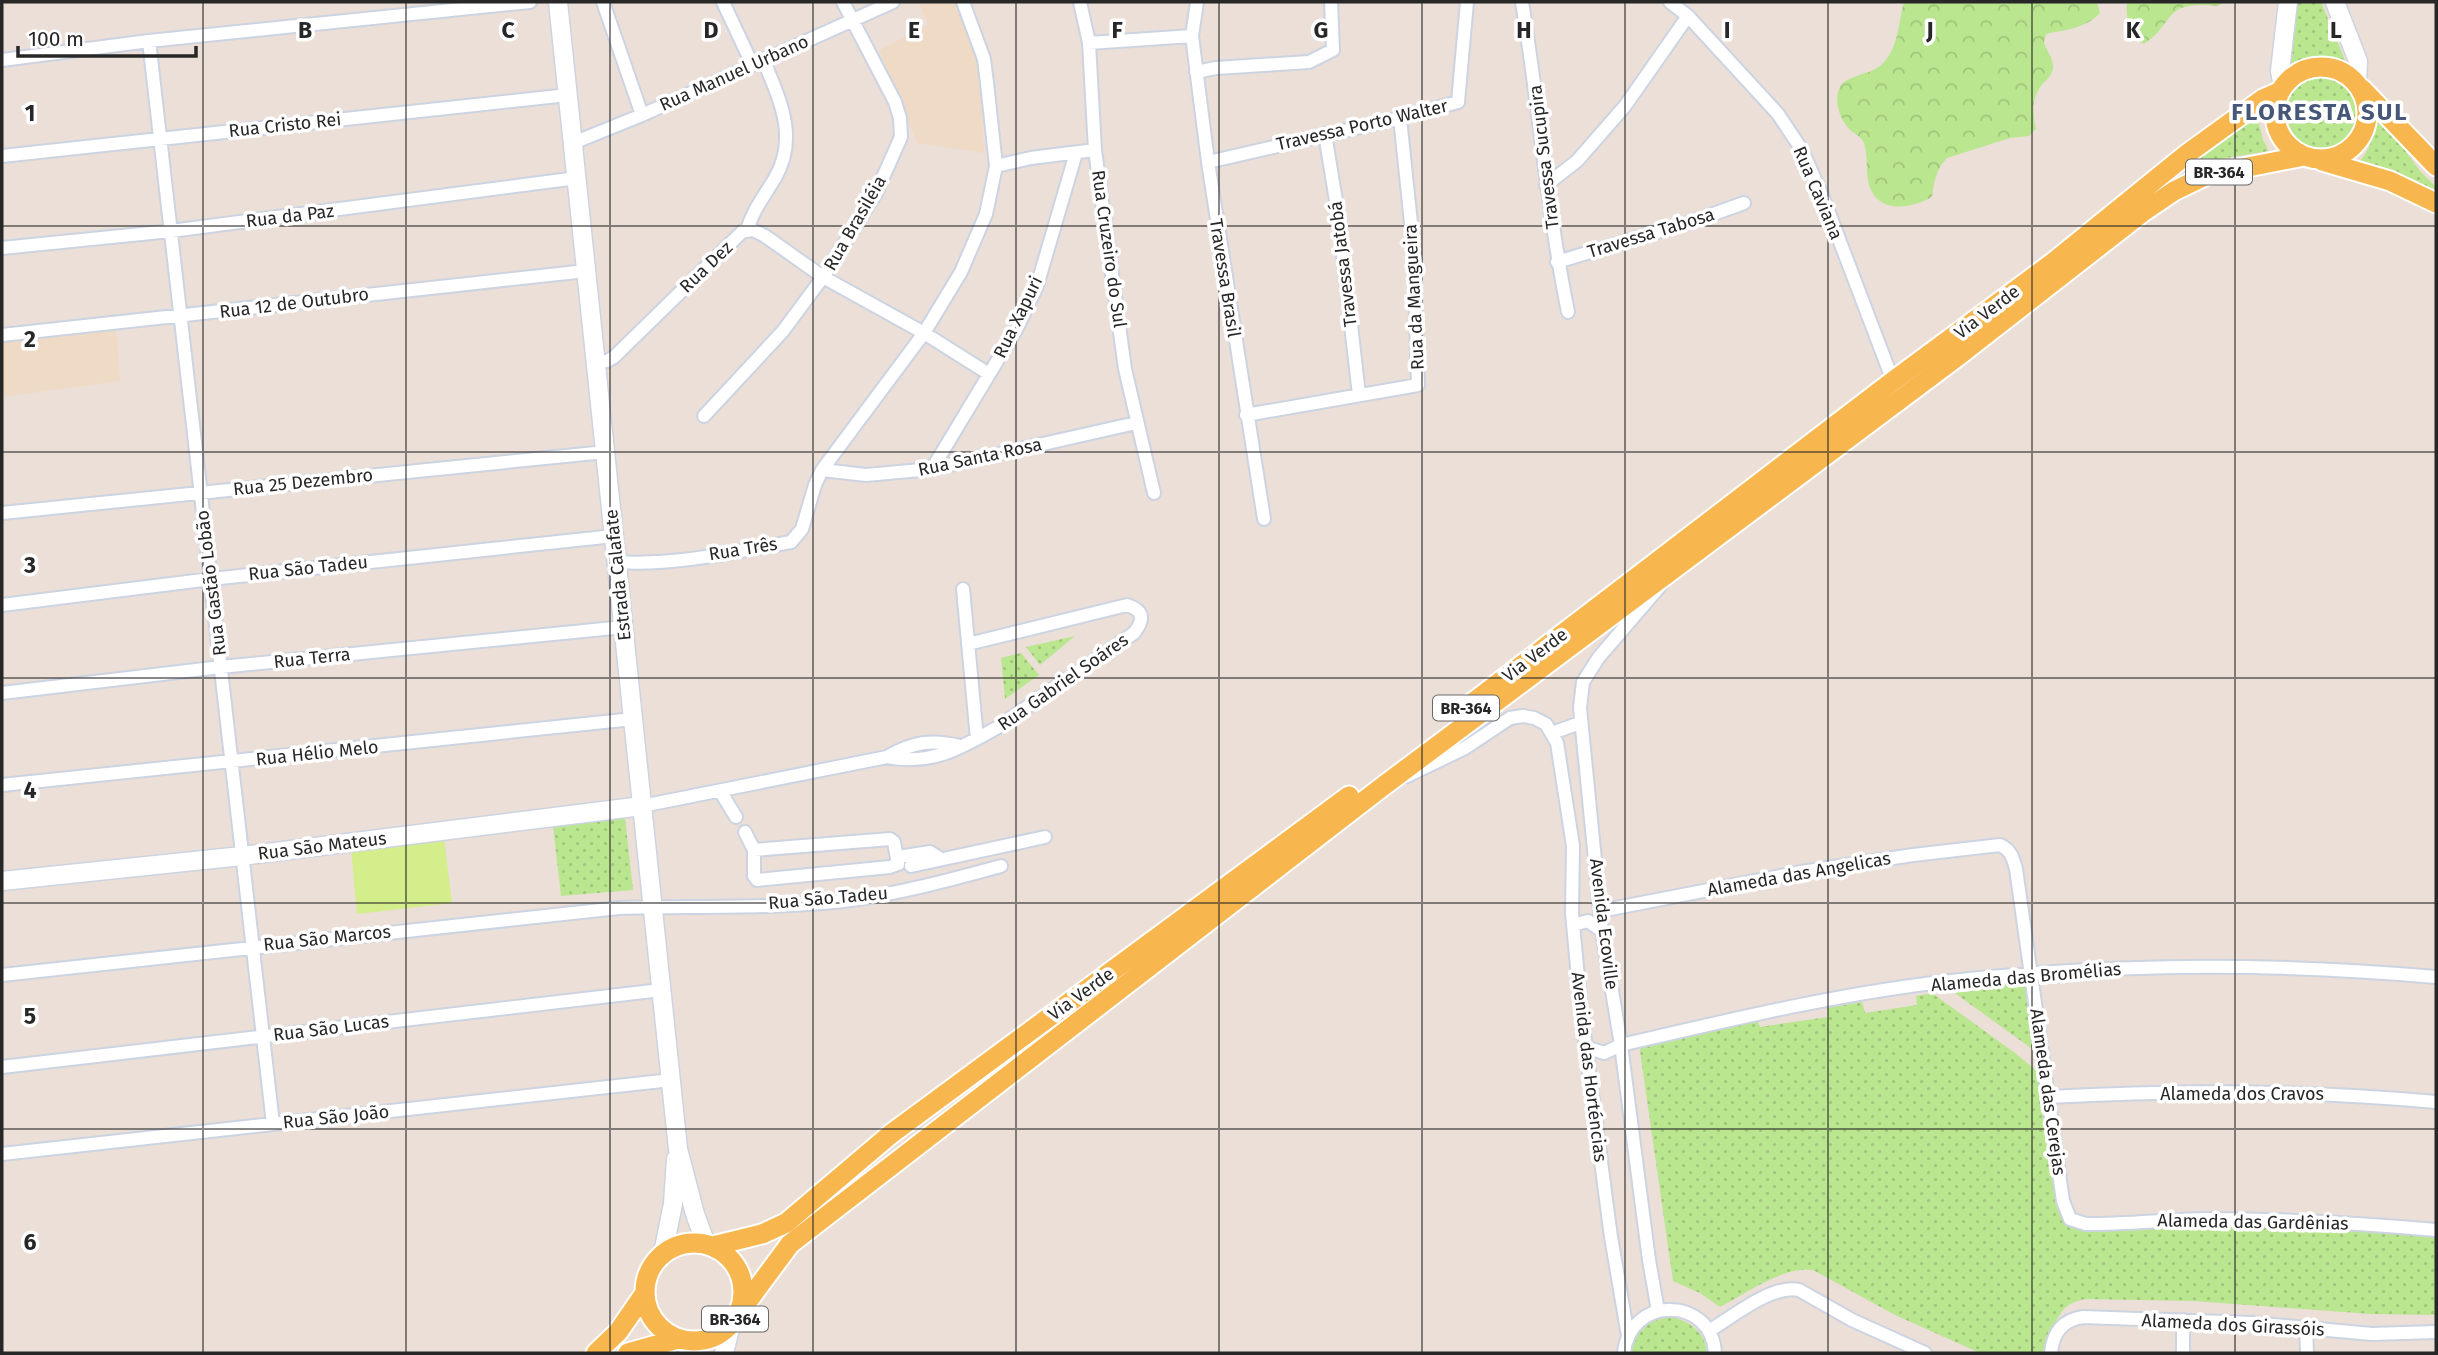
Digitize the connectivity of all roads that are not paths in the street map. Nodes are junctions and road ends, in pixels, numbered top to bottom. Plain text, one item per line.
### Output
1 (530, 2) edge
2 (558, 2) edge
3 (603, 2) edge
4 (723, 2) edge
5 (843, 2) edge
6 (893, 2) edge
7 (964, 2) edge
8 (1080, 2) edge
9 (1198, 2) edge
10 (1331, 2) edge
11 (1467, 2) edge
12 (1522, 2) edge
13 (1670, 2) edge
14 (2288, 2) edge
15 (2340, 4) edge
16 (1688, 16) junction
17 (851, 20) junction
18 (1192, 36) junction
19 (149, 41) junction
20 (1089, 43) junction
21 (2, 60) edge
22 (757, 61) junction
23 (1196, 72) junction
24 (2359, 85) junction
25 (2281, 89) junction
26 (568, 95) junction
27 (642, 115) junction
28 (1400, 118) junction
29 (1325, 134) junction
30 (160, 138) junction
31 (573, 143) junction
32 (1095, 150) junction
33 (1076, 153) junction
34 (2, 156) edge
35 (2311, 158) junction
36 (1208, 162) junction
37 (996, 166) junction
38 (2436, 166) edge
39 (577, 178) junction
40 (1546, 185) junction
41 (1744, 203) dead end
42 (2436, 203) edge
43 (747, 230) junction
44 (171, 231) junction
45 (2, 248) edge
46 (1557, 262) junction
47 (586, 271) junction
48 (823, 277) junction
49 (1568, 312) dead end
50 (181, 316) junction
51 (924, 333) junction
52 (2, 335) edge
53 (596, 362) junction
54 (989, 374) junction
55 (1893, 382) junction
56 (1359, 395) junction
57 (1246, 415) junction
58 (704, 416) dead end
59 (1136, 423) junction
60 (605, 452) junction
61 (932, 469) junction
62 (822, 470) junction
63 (201, 492) junction
64 (1154, 493) dead end
65 (2, 513) edge
66 (1264, 520) dead end
67 (614, 536) junction
68 (617, 562) junction
69 (1675, 569) junction
70 (211, 579) junction
71 (963, 589) dead end
72 (2, 605) edge
73 (624, 627) junction
74 (968, 644) junction
75 (221, 667) junction
76 (2, 693) edge
77 (633, 719) junction
78 (1580, 723) junction
79 (1552, 733) junction
80 (977, 739) junction
81 (231, 762) junction
82 (2, 785) edge
83 (1382, 787) junction
84 (720, 791) junction
85 (1589, 793) junction
86 (1565, 797) junction
87 (642, 807) junction
88 (736, 817) dead end
89 (745, 832) dead end
90 (1045, 836) dead end
91 (2000, 845) joint
92 (754, 850) junction
93 (242, 856) junction
94 (898, 857) junction
95 (942, 859) junction
96 (911, 866) dead end
97 (1002, 866) dead end
98 (2, 881) edge
99 (652, 907) junction
100 (1600, 911) junction
101 (1573, 925) junction
102 (1602, 931) junction
103 (252, 946) junction
104 (2031, 974) junction
105 (2, 975) edge
106 (2436, 977) edge
107 (661, 990) junction
108 (262, 1036) junction
109 (1621, 1045) junction
110 (1586, 1046) junction
111 (2, 1067) edge
112 (671, 1080) junction
113 (2048, 1097) junction
114 (2436, 1102) edge
115 (273, 1124) junction
116 (678, 1149) junction
117 (2, 1154) edge
118 (2070, 1219) joint
119 (2436, 1230) edge
120 (709, 1245) junction
121 (663, 1253) junction
122 (645, 1293) junction
123 (1658, 1311) junction
124 (735, 1319) junction
125 (2183, 1320) junction
126 (2306, 1327) junction
127 (1709, 1331) junction
128 (2436, 1332) edge
129 (1628, 1336) junction
130 (684, 1344) edge
131 (596, 1353) edge
132 (628, 1353) edge
133 (724, 1353) edge
134 (1624, 1353) edge
135 (1715, 1353) edge
136 (1925, 1353) edge
137 (2052, 1353) edge
138 (2183, 1353) edge
139 (2307, 1353) edge

1 - 19 street
2 - 26 street, Estrada Calafate
3 - 27 street
4 - 22 street
5 - 17 street, Rua Brasiléia
6 - 17 street, Rua Manuel Urbano
7 - 37 street
8 - 20 street, Rua Cruzeiro do Sul
9 - 18 street, Travessa Brasil
10 - 23 street
11 - 28 street, Travessa Porto Walter
12 - 40 street, Travessa Sucupira
13 - 16 street, Rua Caviana
14 - 25 street
15 - 24 street
16 - 40 street
16 - 55 street, Rua Caviana
17 - 22 street, Rua Manuel Urbano
17 - 48 street, Rua Brasiléia
18 - 20 street
18 - 23 street, Travessa Brasil
19 - 21 street
19 - 30 street, Rua Gastão Lobão
20 - 32 street, Rua Cruzeiro do Sul
22 - 27 street, Rua Manuel Urbano
22 - 43 street
23 - 36 street, Travessa Brasil
24 - 25 main road, BR-364
24 - 35 main road, BR-364
24 - 38 main road, BR-364
25 - 35 main road, BR-364
25 - 55 main road, Via Verde / BR-364
26 - 30 street, Rua Cristo Rei
26 - 31 street, Estrada Calafate
27 - 31 street, Rua Manuel Urbano
28 - 29 street, Travessa Porto Walter
28 - 56 street, Rua da Mangueira
29 - 36 street, Travessa Porto Walter
29 - 56 street, Travessa Jatobá
30 - 34 street, Rua Cristo Rei
30 - 44 street, Rua Gastão Lobão
31 - 39 street, Estrada Calafate
32 - 33 street
32 - 59 street, Rua Cruzeiro do Sul
33 - 37 street
33 - 54 street, Rua Xapuri
35 - 42 main road, Via Verde / BR-364
35 - 69 main road, Via Verde / BR-364
36 - 57 street, Travessa Brasil
37 - 51 street
39 - 44 street, Rua da Paz
39 - 47 street, Estrada Calafate
40 - 46 street, Travessa Sucupira
41 - 46 street, Travessa Tabosa
43 - 48 street, Rua Dez
43 - 53 street, Rua Dez
44 - 45 street, Rua da Paz
44 - 50 street, Rua Gastão Lobão
46 - 49 street, Travessa Sucupira
47 - 50 street, Rua 12 de Outubro
47 - 53 street, Estrada Calafate
48 - 51 street, Rua Dez
48 - 58 street, Rua Brasiléia
50 - 52 street, Rua 12 de Outubro
50 - 63 street, Rua Gastão Lobão
51 - 54 street, Rua Dez
51 - 62 street
53 - 60 street, Estrada Calafate
54 - 61 street, Rua Xapuri
55 - 120 main road, Via Verde / BR-364
56 - 57 street, Rua da Mangueira
57 - 66 street, Travessa Brasil
59 - 61 street, Rua Santa Rosa
59 - 64 street, Rua Cruzeiro do Sul
60 - 63 street, Rua 25 Dezembro
60 - 67 street, Estrada Calafate
61 - 62 street, Rua Santa Rosa
62 - 68 street, Rua Três
63 - 65 street, Rua 25 Dezembro
63 - 70 street, Rua Gastão Lobão
67 - 68 street, Estrada Calafate
67 - 70 street, Rua São Tadeu
68 - 73 street, Estrada Calafate
69 - 78 street, Avenida Ecoville
69 - 83 main road, Via Verde / BR-364
70 - 72 street, Rua São Tadeu
70 - 75 street, Rua Gastão Lobão
71 - 74 street
73 - 75 street, Rua Terra
73 - 77 street, Estrada Calafate
74 - 80 street
74 - 80 street, Rua Gabriel Soáres
75 - 76 street, Rua Terra
75 - 81 street, Rua Gastão Lobão
77 - 81 street, Rua Hélio Melo
77 - 87 street, Estrada Calafate
78 - 79 street
78 - 85 street, Avenida Ecoville
79 - 83 street, Via Verde
79 - 86 street, Avenida das Horténcias
80 - 84 street, Rua Gabriel Soáres
81 - 82 street, Rua Hélio Melo
81 - 93 street, Rua Gastão Lobão
83 - 124 main road, Via Verde / BR-364
84 - 87 street, Rua Gabriel Soáres
84 - 88 street
85 - 86 street
85 - 100 street, Avenida Ecoville
86 - 101 street, Avenida das Horténcias
87 - 93 street, Rua São Mateus
87 - 99 street, Estrada Calafate
89 - 92 street
90 - 95 street
91 - 100 street, Alameda das Angelicas
91 - 104 street, Alameda das Cerejas
92 - 94 street
92 - 94 street
93 - 98 street, Rua São Mateus
93 - 103 street, Rua Gastão Lobão
94 - 95 street
95 - 96 street
97 - 99 street, Rua São Tadeu
99 - 103 street, Rua São Marcos
99 - 107 street, Estrada Calafate
100 - 102 street, Avenida Ecoville
101 - 102 street
101 - 110 street, Avenida das Horténcias
102 - 109 street, Avenida Ecoville
103 - 105 street, Rua São Marcos
103 - 108 street, Rua Gastão Lobão
104 - 106 street, Alameda das Bromélias
104 - 109 street, Alameda das Bromélias
104 - 113 street, Alameda das Cerejas
107 - 108 street, Rua São Lucas
107 - 112 street, Estrada Calafate
108 - 111 street, Rua São Lucas
108 - 115 street, Rua Gastão Lobão
109 - 110 street, Alameda das Bromélias
109 - 123 street, Avenida Ecoville
110 - 129 street, Avenida das Horténcias
112 - 115 street, Rua São João
112 - 116 street, Estrada Calafate
113 - 114 street, Alameda dos Cravos
113 - 118 street, Alameda das Cerejas
115 - 117 street, Rua São João
116 - 120 street, Estrada Calafate
116 - 121 street, Estrada Calafate
118 - 119 street, Alameda das Gardênias
120 - 121 main road, BR-364
120 - 124 main road, BR-364
121 - 122 main road
122 - 130 main road, BR-364
122 - 131 main road
123 - 127 street
123 - 129 street
124 - 130 main road, BR-364
124 - 133 street
125 - 126 street, Alameda dos Girassóis
125 - 137 street, Alameda dos Girassóis
125 - 138 street
126 - 128 street, Alameda dos Girassóis
126 - 139 street
127 - 135 street
127 - 136 street
129 - 134 street, Avenida das Horténcias
130 - 132 main road, BR-364

